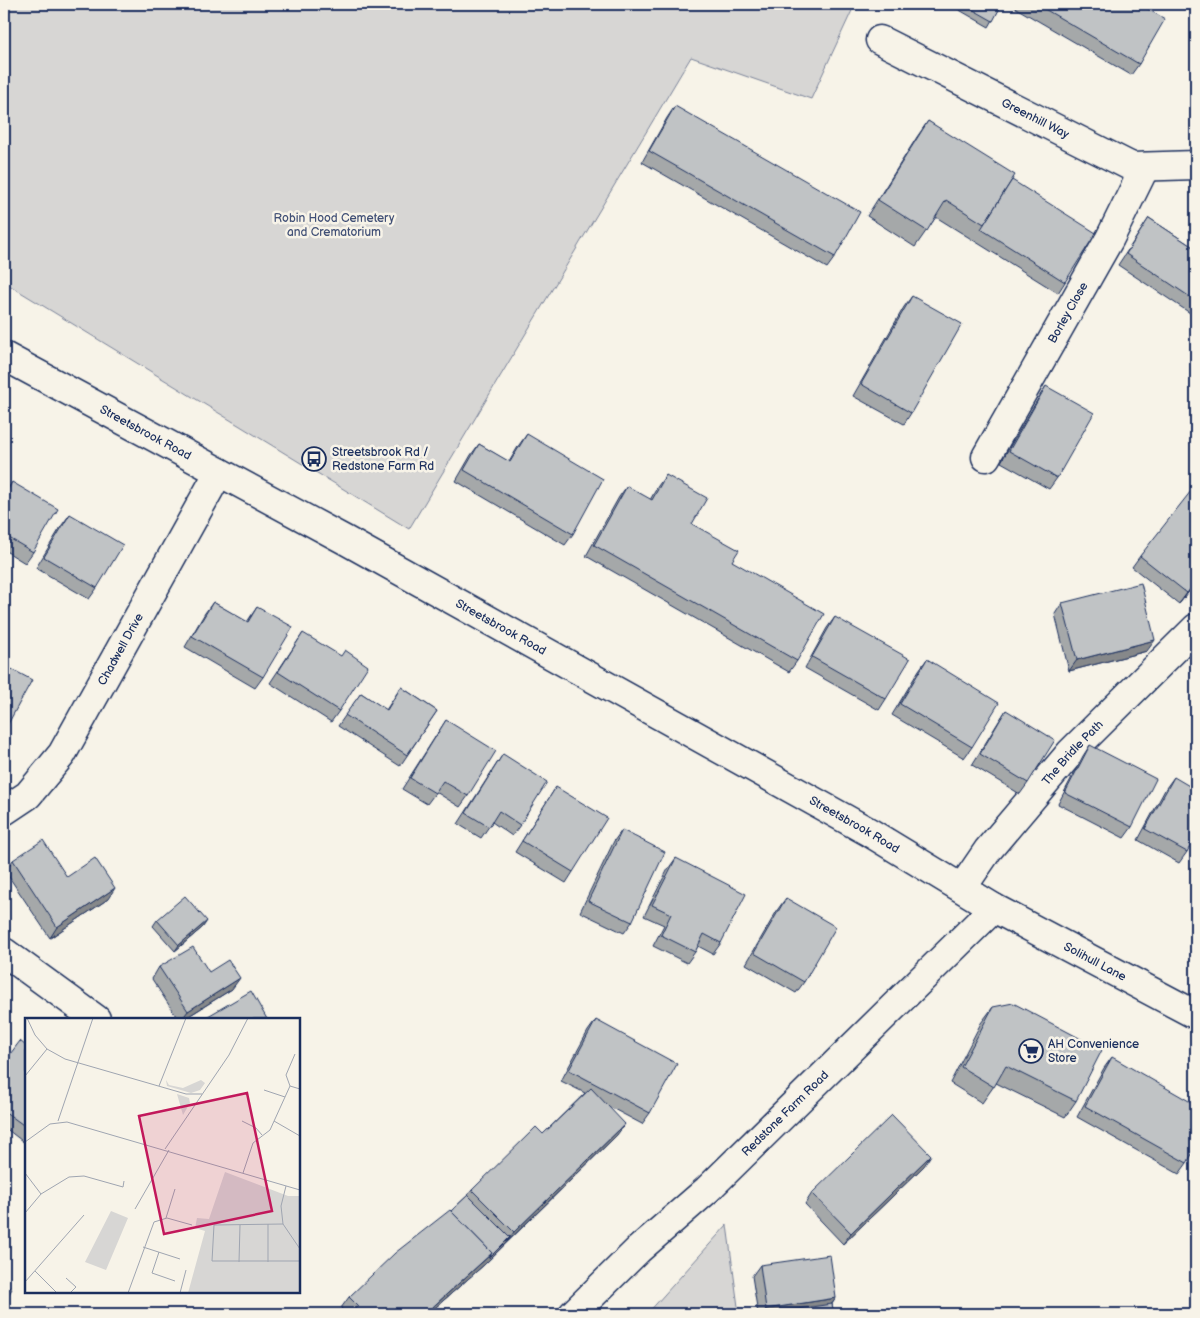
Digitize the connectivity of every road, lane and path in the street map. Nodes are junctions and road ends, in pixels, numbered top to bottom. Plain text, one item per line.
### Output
1 (880, 40) dead end
2 (1196, 165) edge
3 (1146, 167) junction
4 (4, 356) edge
5 (986, 457) dead end
6 (219, 472) junction
7 (1196, 628) edge
8 (4, 811) edge
9 (962, 888) junction
10 (994, 908) junction
11 (4, 952) edge
12 (1196, 1014) edge
13 (95, 1018) edge
14 (573, 1314) edge

1 - 3 street, Greenhill Way
2 - 3 street, Greenhill Way
3 - 5 street, Borley Close
4 - 6 street, Streetsbrook Road
6 - 8 street, Chadwell Drive
6 - 9 street, Streetsbrook Road
7 - 9 street, The Bridle Path
9 - 10 street, Streetsbrook Road
10 - 12 street, Solihull Lane
10 - 14 street, Redstone Farm Road
11 - 13 street

